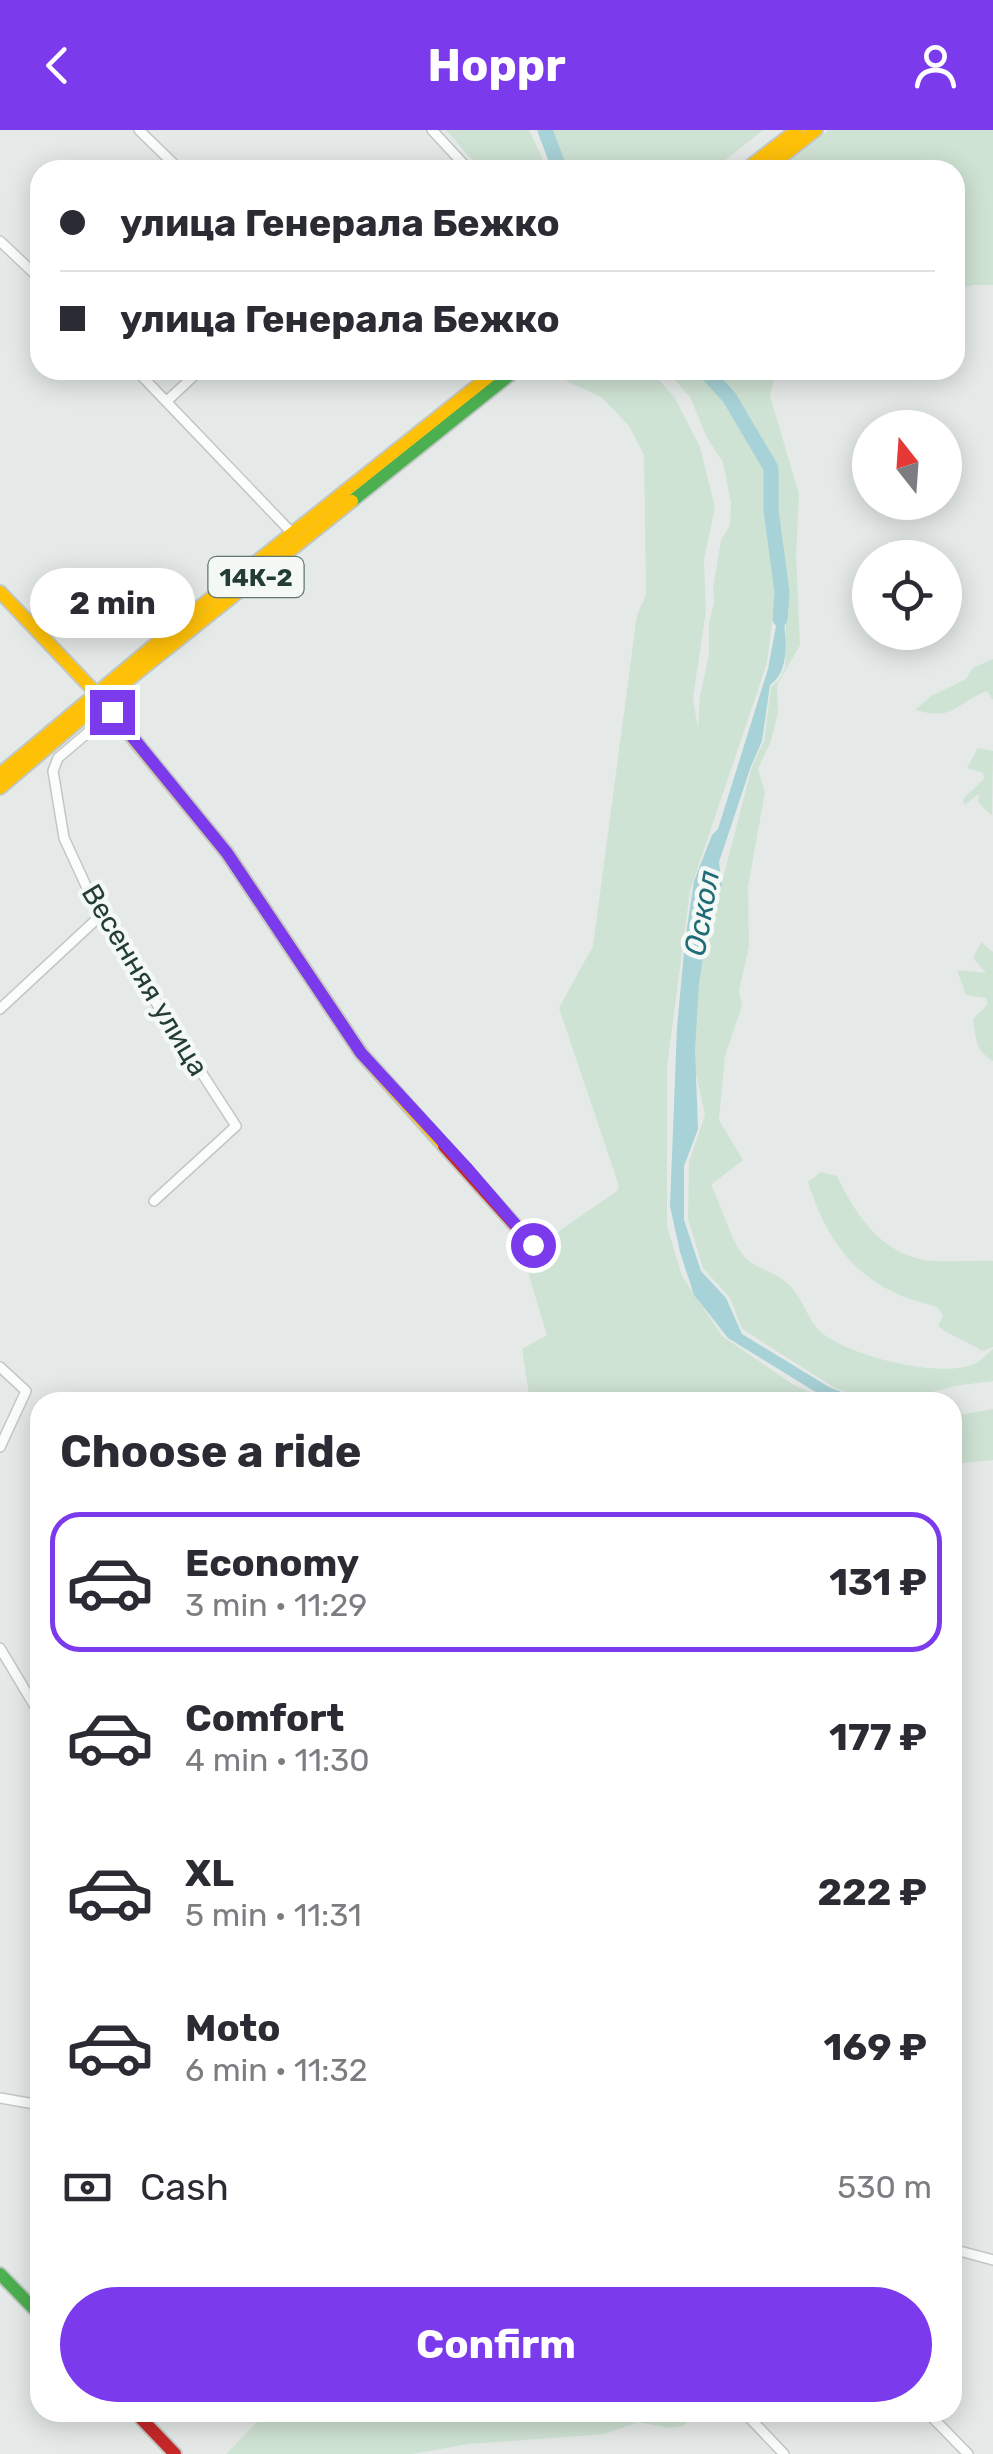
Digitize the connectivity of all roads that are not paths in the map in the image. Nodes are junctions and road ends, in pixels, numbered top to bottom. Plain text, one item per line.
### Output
1 (140, 130) edge
2 (432, 130) edge
3 (797, 130) edge
4 (816, 130) edge
5 (170, 160) edge
6 (460, 160) edge
7 (759, 160) edge
8 (778, 160) edge
9 (0, 241) edge
10 (30, 270) edge
11 (147, 380) edge
12 (189, 380) edge
13 (485, 380) edge
14 (503, 380) edge
15 (168, 400) junction
16 (296, 538) junction
17 (0, 592) edge
18 (103, 702) junction
19 (0, 774) edge
20 (0, 788) edge
21 (100, 916) junction
22 (0, 1009) edge
23 (154, 1201) dead end
24 (533, 1245) dead end
25 (0, 1368) edge
26 (0, 1446) edge
27 (0, 1648) edge
28 (30, 1698) edge
29 (0, 2098) edge
30 (30, 2103) edge
31 (962, 2251) edge
32 (993, 2260) edge
33 (0, 2274) edge
34 (30, 2305) edge
35 (145, 2422) edge
36 (754, 2422) edge
37 (937, 2422) edge
38 (175, 2454) edge
39 (784, 2454) edge
40 (968, 2454) edge

1 - 5 street
2 - 6 street
3 - 7 main road
4 - 8 main road
9 - 10 street
11 - 15 street
12 - 15 street
13 - 16 main road, 14К-2
14 - 16 main road, 14К-2
15 - 16 street
16 - 18 main road, 14К-2
17 - 18 main road
18 - 19 main road, 14К-2
18 - 20 main road, 14К-2
18 - 21 street, Весенняя улица
18 - 24 main road
21 - 22 street
21 - 23 street, Весенняя улица
25 - 26 street
27 - 28 street
29 - 30 street
31 - 32 street
33 - 34 main road
35 - 38 main road
36 - 39 street
37 - 40 street

